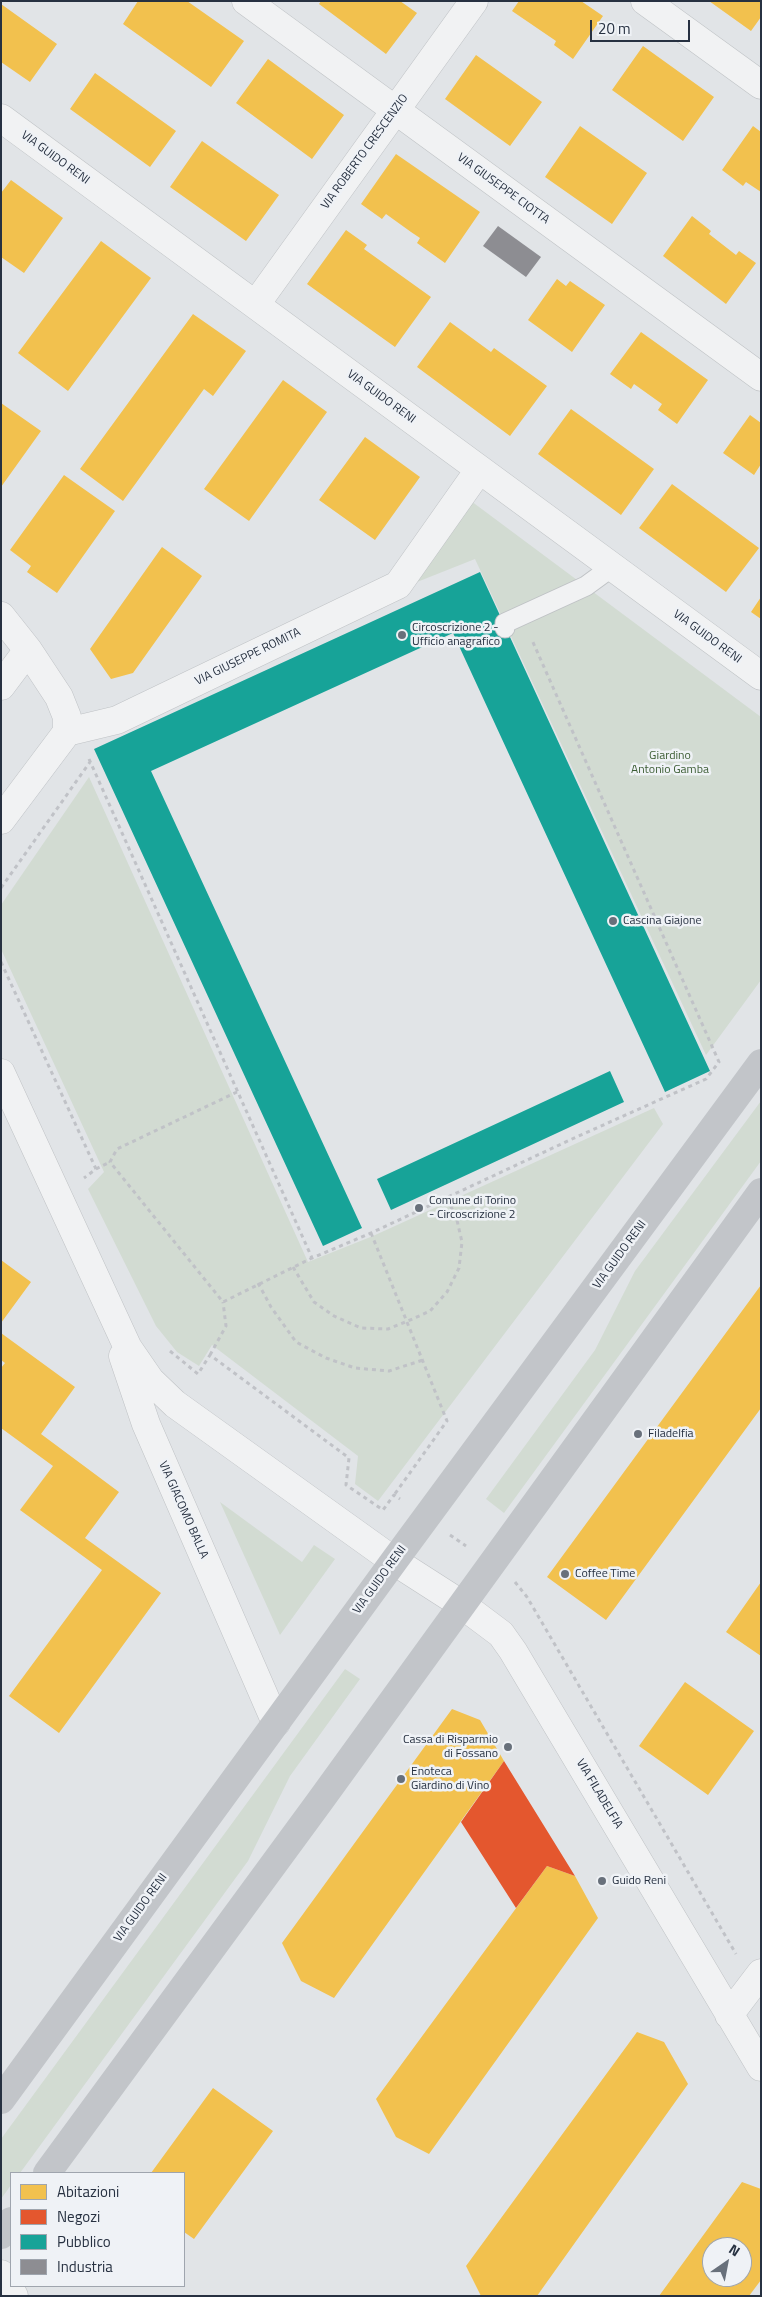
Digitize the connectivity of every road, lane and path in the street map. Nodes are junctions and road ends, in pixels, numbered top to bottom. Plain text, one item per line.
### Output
1 (246, 1) edge
2 (474, 1) edge
3 (646, 1) edge
4 (761, 85) edge
5 (394, 110) junction
6 (1, 118) edge
7 (256, 304) junction
8 (761, 376) edge
9 (479, 470) junction
10 (612, 568) junction
11 (1, 616) edge
12 (521, 616) junction
13 (505, 628) dead end
14 (28, 650) junction
15 (761, 676) edge
16 (1, 686) edge
17 (67, 732) junction
18 (87, 754) dead end
19 (90, 761) junction
20 (1, 820) edge
21 (1, 888) edge
22 (1, 962) edge
23 (761, 1063) edge
24 (1, 1072) edge
25 (237, 1092) junction
26 (1, 1094) edge
27 (20, 1115) junction
28 (110, 1162) junction
29 (96, 1169) junction
30 (79, 1182) dead end
31 (761, 1192) edge
32 (446, 1198) junction
33 (371, 1234) junction
34 (312, 1258) junction
35 (293, 1267) junction
36 (258, 1283) junction
37 (102, 1293) junction
38 (223, 1302) junction
39 (408, 1321) junction
40 (169, 1350) dead end
41 (210, 1354) junction
42 (423, 1360) junction
43 (394, 1495) junction
44 (426, 1518) junction
45 (394, 1561) junction
46 (490, 1563) junction
47 (460, 1604) junction
48 (276, 1723) junction
49 (757, 1978) edge
50 (729, 2015) junction
51 (761, 2067) edge
52 (1, 2100) edge
53 (47, 2172) edge
54 (10, 2222) edge
55 (1, 2235) edge
56 (1, 2274) edge
57 (14, 2296) edge

1 - 5 street, VIA GIUSEPPE CIOTTA
2 - 5 street, VIA ROBERTO CRESCENZIO
3 - 4 street
5 - 7 street, VIA ROBERTO CRESCENZIO
5 - 8 street, VIA GIUSEPPE CIOTTA
6 - 7 street, VIA GUIDO RENI
7 - 9 street, VIA GUIDO RENI
9 - 10 street, VIA GUIDO RENI
9 - 17 street, VIA GIUSEPPE ROMITA
10 - 12 lane
10 - 15 street, VIA GUIDO RENI
11 - 14 street
12 - 13 lane
12 - 32 path
14 - 16 street
14 - 17 street
17 - 20 street
18 - 19 path
19 - 21 path
19 - 25 path
22 - 29 path
23 - 44 main road, VIA GUIDO RENI
24 - 27 street, VIA GIACOMO BALLA
25 - 28 path
25 - 34 path
26 - 27 street, VIA GIACOMO BALLA
27 - 37 street, VIA GIACOMO BALLA
28 - 29 path
28 - 38 path
29 - 30 path
31 - 46 main road
32 - 33 path
32 - 39 path
33 - 34 path
33 - 39 path
34 - 35 path
35 - 36 path
35 - 39 path
36 - 38 path
36 - 42 path
37 - 45 street, VIA GIACOMO BALLA
37 - 48 street, VIA GIACOMO BALLA
38 - 41 path
39 - 42 path
40 - 41 path
41 - 43 path
42 - 43 path
43 - 44 path
44 - 45 main road, VIA GUIDO RENI
44 - 46 path
45 - 47 street, VIA FILADELFIA
45 - 48 main road, VIA GUIDO RENI
46 - 47 main road
46 - 49 path
47 - 50 street, VIA FILADELFIA
47 - 53 main road
48 - 52 main road, VIA GUIDO RENI
49 - 50 street
50 - 51 street, VIA FILADELFIA
54 - 55 main road
56 - 57 street

